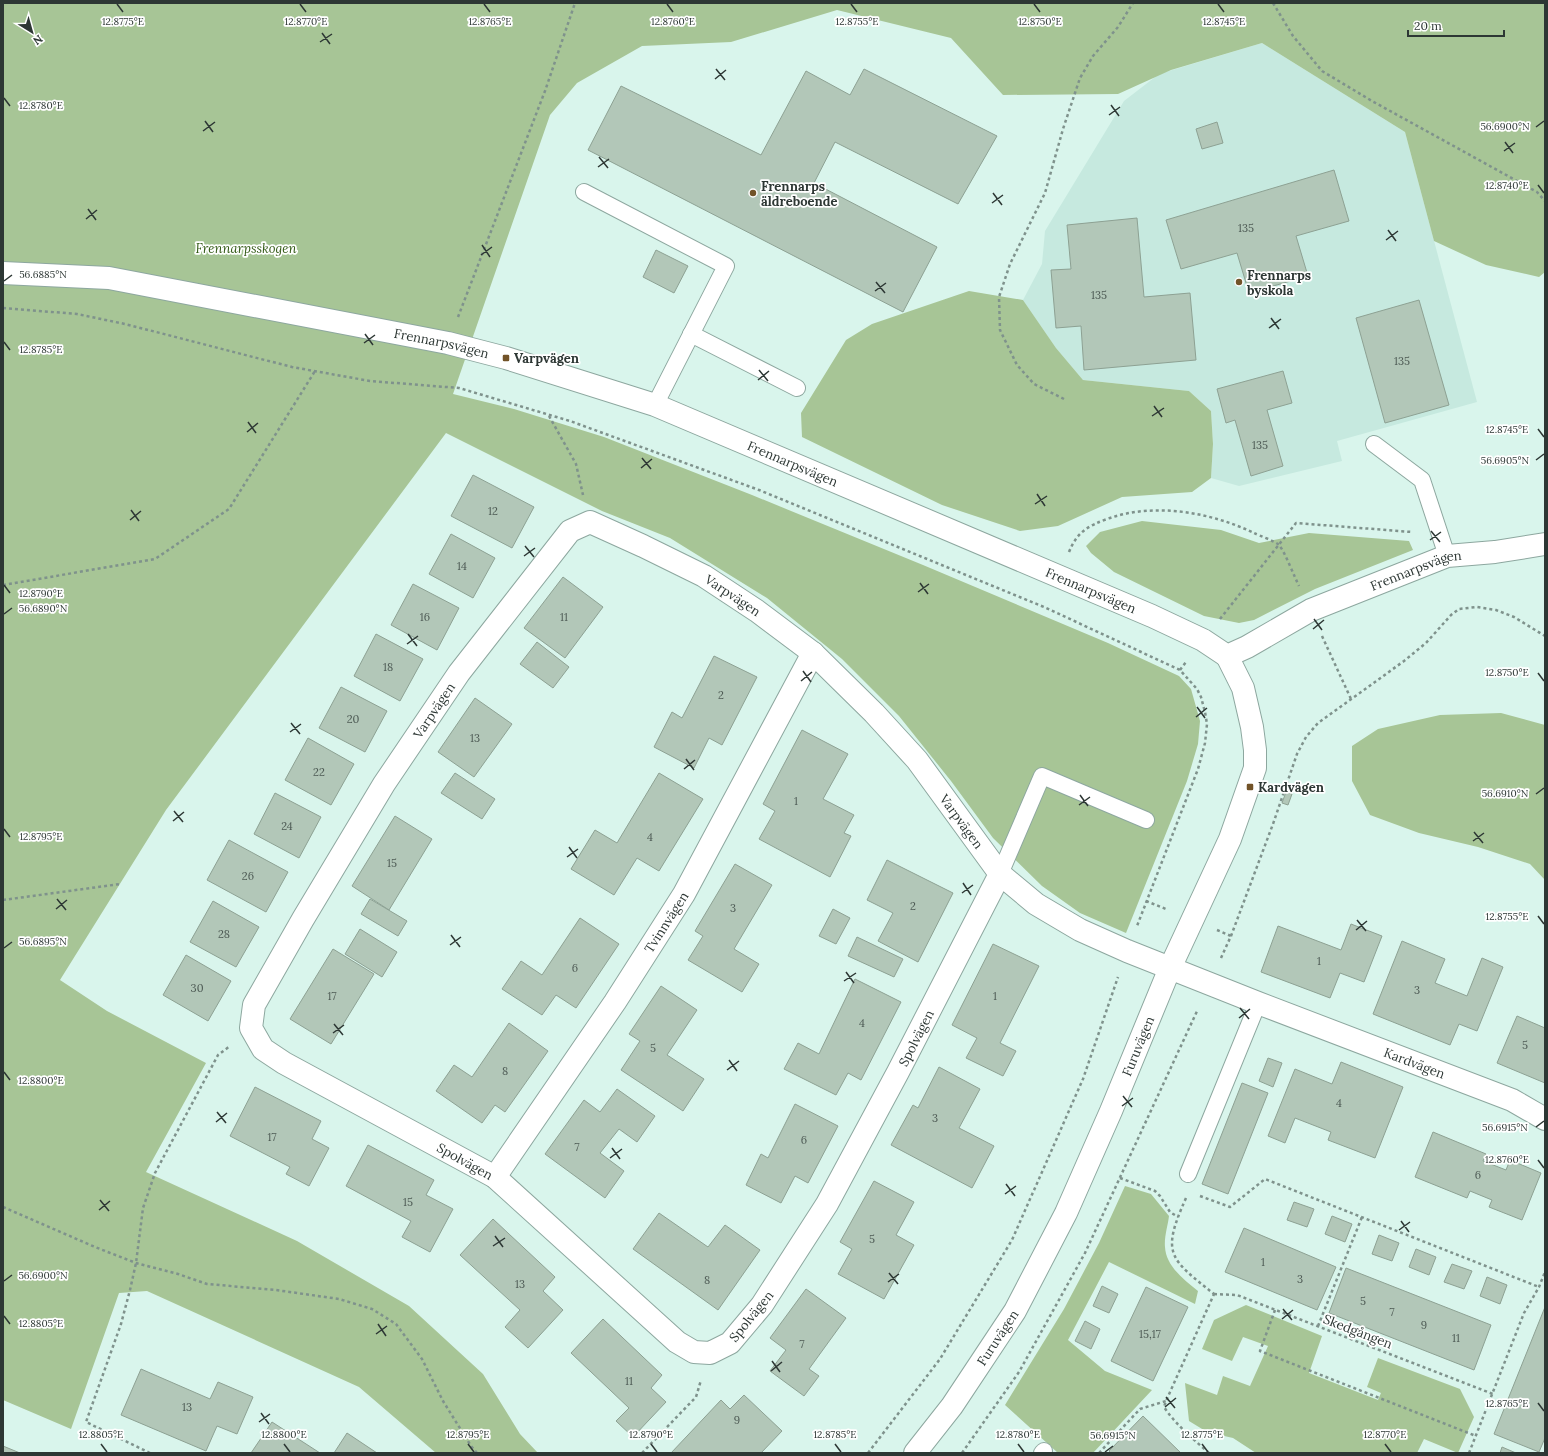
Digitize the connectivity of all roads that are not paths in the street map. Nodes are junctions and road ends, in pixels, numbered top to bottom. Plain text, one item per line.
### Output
1 (584, 192) dead end
2 (3, 273) edge
3 (690, 334) junction
4 (797, 388) dead end
5 (655, 405) junction
6 (1374, 444) dead end
7 (1540, 544) edge
8 (1447, 556) junction
9 (813, 653) junction
10 (1227, 656) junction
11 (1146, 820) dead end
12 (1000, 874) junction
13 (1170, 968) junction
14 (1258, 1003) junction
15 (251, 1028) joint
16 (1545, 1119) edge
17 (1188, 1174) road end
18 (495, 1177) junction
19 (915, 1453) edge

1 - 3 lane
2 - 5 street, Frennarpsvägen
3 - 4 lane
3 - 5 lane
5 - 10 street, Frennarpsvägen
6 - 8 lane
7 - 8 street, Frennarpsvägen
8 - 10 street, Frennarpsvägen
9 - 12 street, Varpvägen
9 - 15 street, Varpvägen
9 - 18 street, Tvinnvägen
10 - 13 street, Furuvägen
11 - 12 lane
12 - 13 street, Varpvägen
12 - 18 street, Spolvägen
13 - 14 street, Kardvägen
13 - 19 street, Furuvägen
14 - 16 street, Kardvägen
14 - 17 lane
15 - 18 street, Spolvägen

